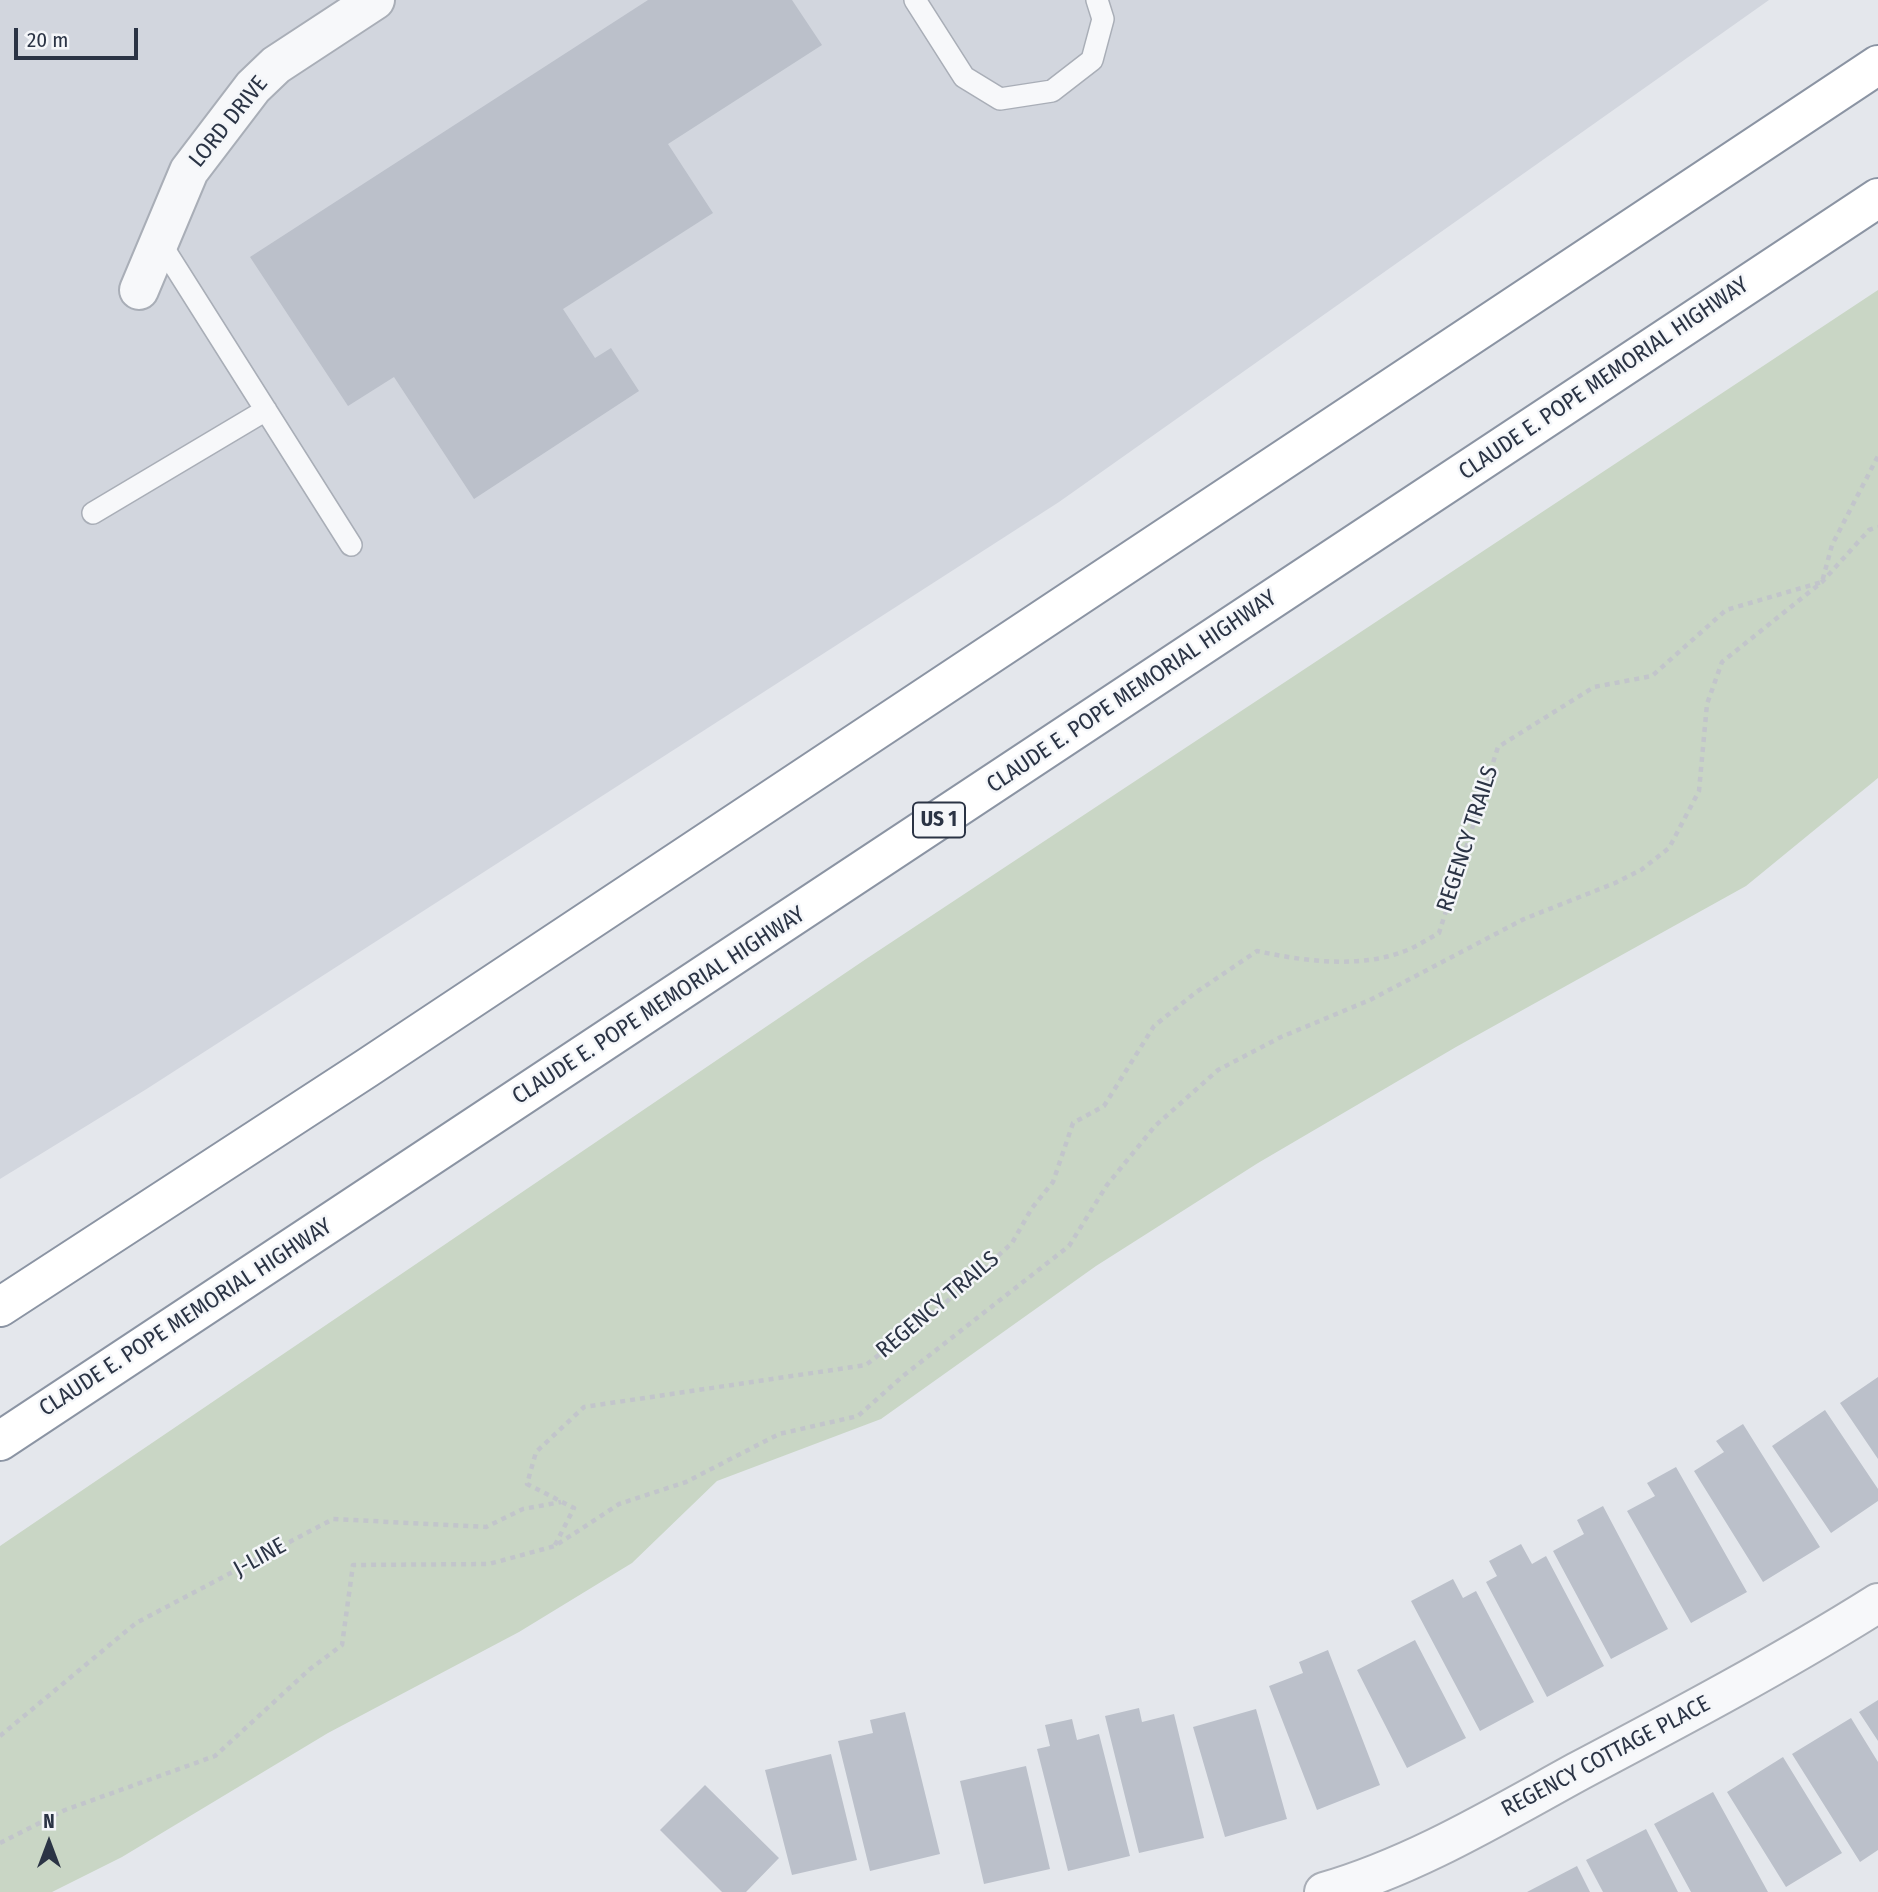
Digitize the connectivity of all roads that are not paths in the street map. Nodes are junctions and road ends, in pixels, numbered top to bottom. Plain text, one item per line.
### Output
1 (375, 0) edge
2 (915, 0) edge
3 (1097, 0) edge
4 (1878, 65) edge
5 (1878, 198) edge
6 (159, 241) junction
7 (139, 290) dead end
8 (265, 410) junction
9 (93, 513) dead end
10 (351, 545) dead end
11 (0, 1307) edge
12 (0, 1441) edge
13 (1878, 1603) edge
14 (1369, 1886) edge
15 (1324, 1892) edge

1 - 6 street, LORD DRIVE
2 - 3 lane
4 - 11 highway
5 - 12 highway, CLAUDE E. POPE MEMORIAL HIGHWAY / US 1
6 - 7 street, LORD DRIVE
6 - 8 lane
8 - 9 lane
8 - 10 lane
13 - 14 street, REGENCY COTTAGE PLACE
14 - 15 street, REGENCY COTTAGE PLACE

